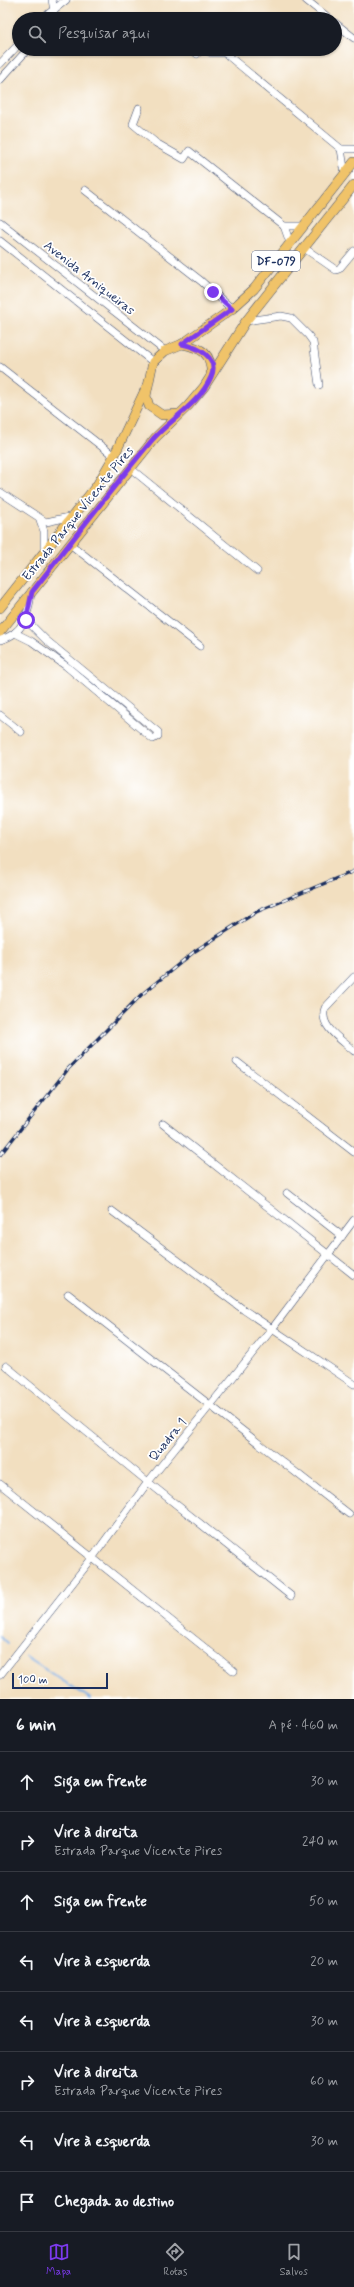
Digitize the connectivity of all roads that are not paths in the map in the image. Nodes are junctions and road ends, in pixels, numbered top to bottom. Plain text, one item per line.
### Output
1 (66, 0) edge
2 (306, 0) edge
3 (52, 4) edge
4 (321, 12) edge
5 (342, 29) edge
6 (354, 38) edge
7 (12, 51) edge
8 (22, 56) edge
9 (227, 56) edge
10 (0, 64) edge
11 (0, 80) edge
12 (139, 108) dead end
13 (354, 149) edge
14 (341, 150) junction
15 (354, 162) edge
16 (345, 174) junction
17 (354, 185) edge
18 (85, 190) dead end
19 (0, 222) edge
20 (284, 226) junction
21 (302, 226) junction
22 (0, 241) edge
23 (290, 243) junction
24 (304, 248) junction
25 (354, 251) edge
26 (232, 309) junction
27 (246, 321) junction
28 (182, 344) junction
29 (165, 351) junction
30 (153, 362) junction
31 (0, 367) edge
32 (211, 376) junction
33 (147, 385) junction
34 (319, 385) dead end
35 (179, 414) junction
36 (114, 456) junction
37 (130, 468) junction
38 (0, 492) edge
39 (74, 516) junction
40 (40, 520) junction
41 (70, 544) junction
42 (44, 552) junction
43 (257, 571) dead end
44 (32, 592) junction
45 (5, 597) edge
46 (0, 608) edge
47 (26, 620) junction
48 (0, 632) edge
49 (15, 633) junction
50 (0, 640) edge
51 (46, 640) junction
52 (200, 646) dead end
53 (41, 648) junction
54 (68, 664) junction
55 (106, 693) junction
56 (0, 715) edge
57 (21, 732) dead end
58 (354, 977) edge
59 (354, 1051) edge
60 (237, 1062) dead end
61 (163, 1124) dead end
62 (354, 1152) edge
63 (287, 1193) dead end
64 (112, 1211) dead end
65 (354, 1220) edge
66 (342, 1236) junction
67 (328, 1254) junction
68 (354, 1275) edge
69 (68, 1294) dead end
70 (272, 1329) junction
71 (6, 1366) dead end
72 (354, 1384) edge
73 (209, 1406) junction
74 (148, 1482) junction
75 (0, 1484) edge
76 (349, 1514) dead end
77 (93, 1557) junction
78 (291, 1596) dead end
79 (234, 1671) dead end
80 (0, 1675) edge

1 - 3 street
2 - 4 street
5 - 6 street
7 - 10 street
8 - 11 street
9 - 14 street
12 - 20 street
13 - 14 street
14 - 16 street
15 - 16 main road, DF-079
16 - 21 main road, DF-079
17 - 24 main road, DF-079
18 - 26 street
19 - 29 street, Avenida Arniqueiras
20 - 21 street
20 - 23 street
21 - 23 main road, DF-079
22 - 30 street, Avenida Arniqueiras
23 - 26 main road, DF-079
24 - 25 street
24 - 27 main road, DF-079
26 - 28 main road, DF-079
27 - 32 main road, DF-079
27 - 34 street
28 - 29 main road, DF-079
28 - 32 main road
29 - 30 main road, DF-079
30 - 33 main road
31 - 36 street
32 - 35 main road, DF-079
33 - 35 main road
33 - 36 main road, Estrada Parque Vicente Pires
35 - 37 main road, Estrada Parque Vicente Pires / DF-079
36 - 39 main road, Estrada Parque Vicente Pires
37 - 41 main road, Estrada Parque Vicente Pires / DF-079
37 - 43 street
38 - 40 street
39 - 40 street
39 - 42 main road, Estrada Parque Vicente Pires
40 - 42 street
41 - 44 main road, Estrada Parque Vicente Pires / DF-079
41 - 52 street
42 - 45 main road, Estrada Parque Vicente Pires
44 - 47 street
44 - 48 main road, Estrada Parque Vicente Pires / DF-079
45 - 46 main road, Estrada Parque Vicente Pires
47 - 49 street
47 - 51 street
49 - 50 street
49 - 53 street
51 - 53 street
51 - 54 street
53 - 54 street
54 - 55 street
55 - 55 street
56 - 57 street
58 - 59 street
60 - 62 street
61 - 67 street
63 - 66 street
64 - 70 street
65 - 66 street, Quadra 1
66 - 67 street, Quadra 1
67 - 68 street
67 - 70 street, Quadra 1
69 - 73 street
70 - 72 street
70 - 73 street, Quadra 1
71 - 74 street
73 - 74 street, Quadra 1
73 - 76 street
74 - 77 street, Quadra 1
74 - 78 street
75 - 77 street
77 - 79 street
77 - 80 street, Quadra 1

